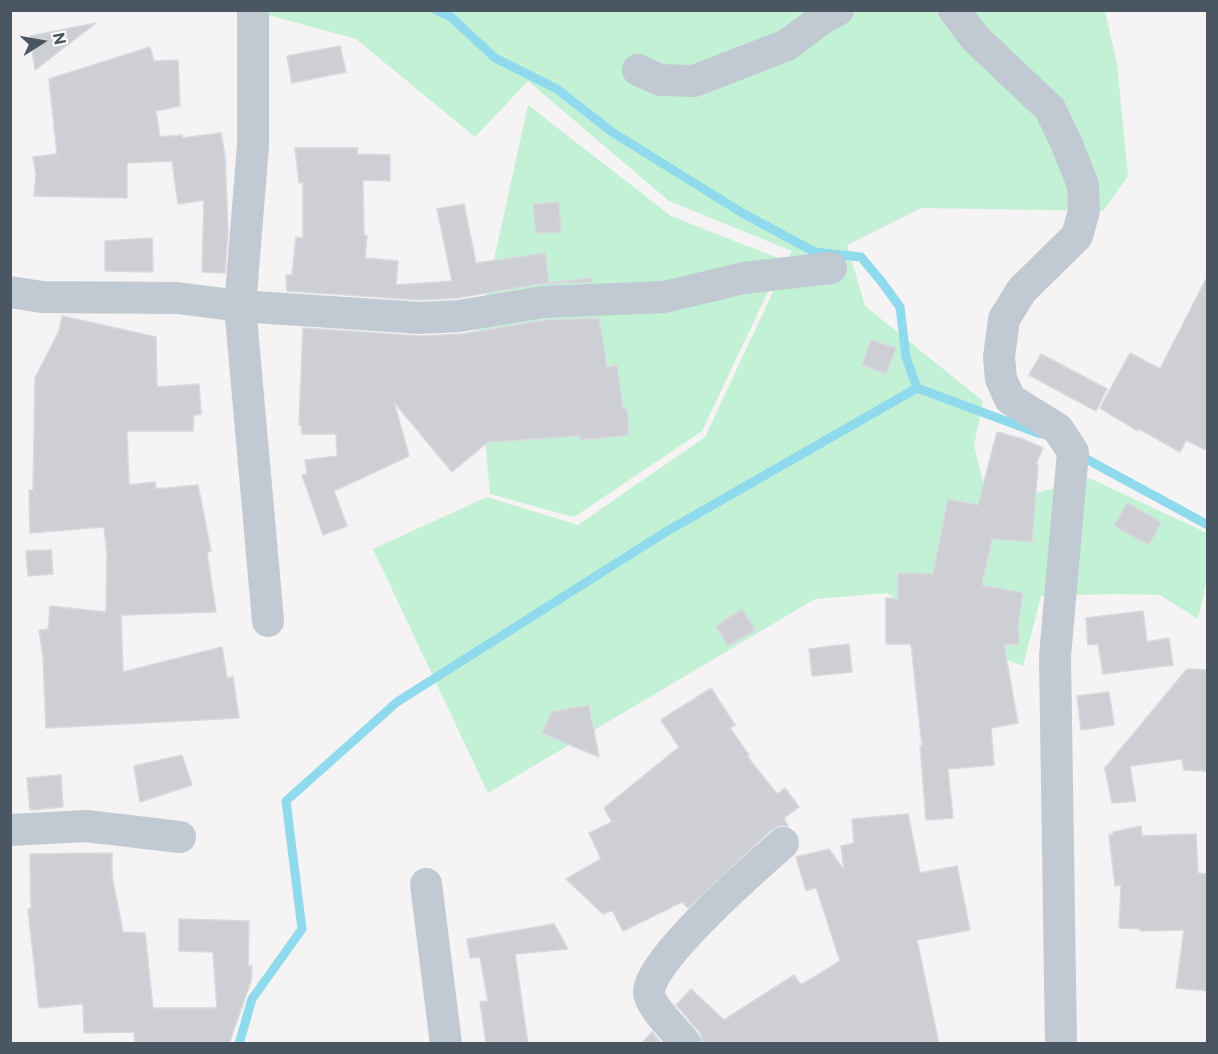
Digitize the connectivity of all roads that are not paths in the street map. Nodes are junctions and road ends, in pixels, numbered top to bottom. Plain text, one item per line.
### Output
1 (253, 10) edge
2 (838, 10) edge
3 (954, 10) edge
4 (638, 70) dead end
5 (831, 268) dead end
6 (10, 292) edge
7 (240, 306) junction
8 (268, 621) dead end
9 (10, 830) edge
10 (180, 837) dead end
11 (783, 843) dead end
12 (426, 884) dead end
13 (446, 1044) edge
14 (686, 1044) edge
15 (1060, 1044) edge

1 - 7 street
2 - 4 street
3 - 15 street
5 - 7 street
6 - 7 street
7 - 8 street
9 - 10 street
11 - 14 street
12 - 13 street

